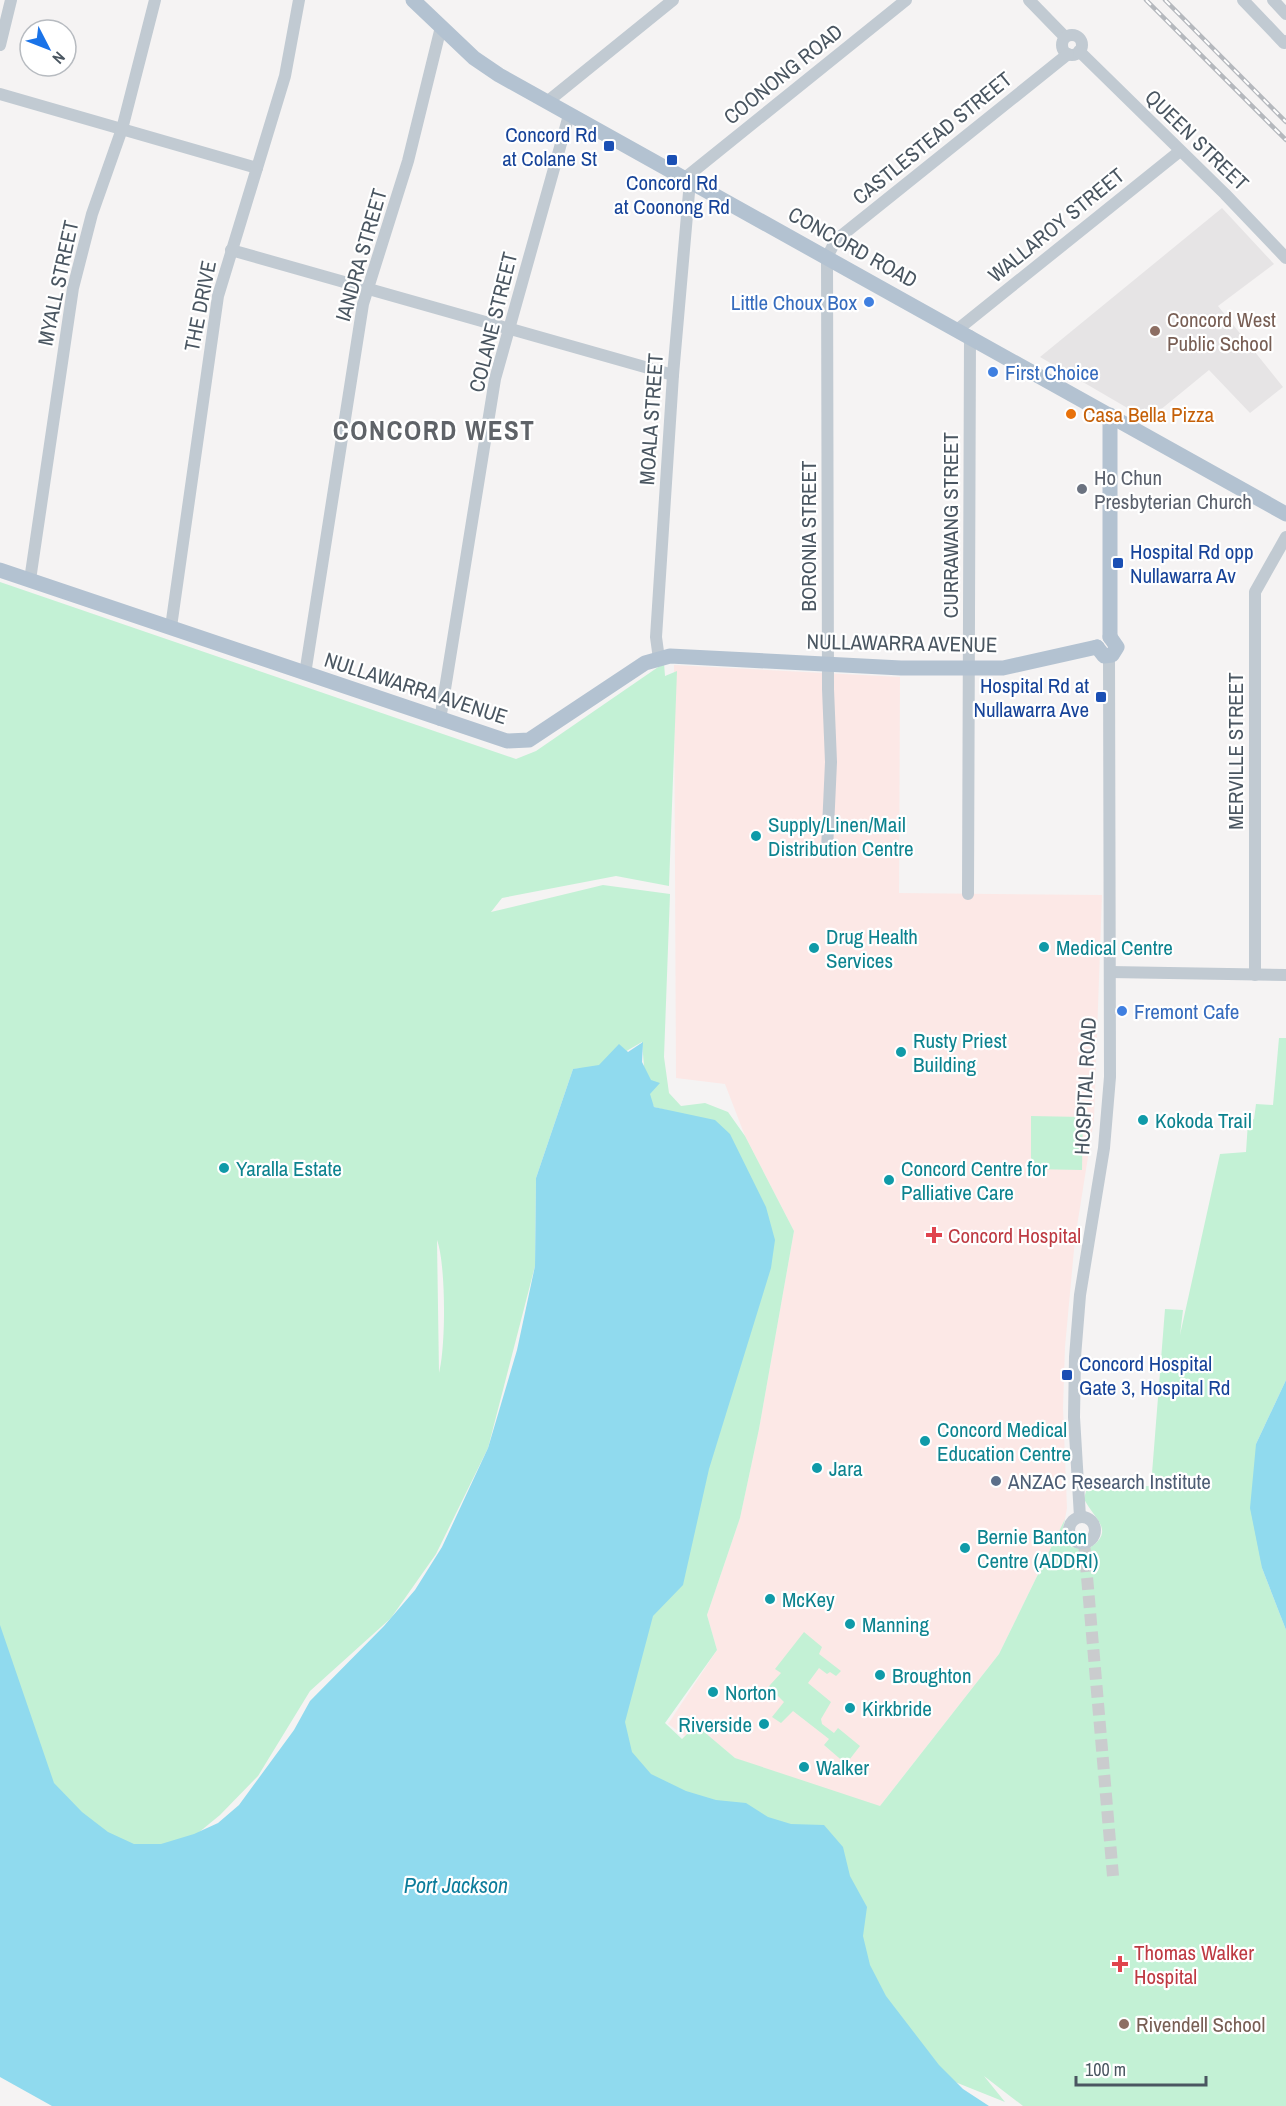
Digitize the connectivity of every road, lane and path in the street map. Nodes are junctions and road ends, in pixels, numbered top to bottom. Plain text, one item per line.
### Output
1 (11, 0) edge
2 (155, 0) edge
3 (299, 0) edge
4 (413, 0) edge
5 (673, 0) edge
6 (906, 0) edge
7 (1029, 0) edge
8 (1243, 0) edge
9 (1273, 0) edge
10 (1286, 14) edge
11 (441, 27) junction
12 (1286, 41) edge
13 (0, 45) edge
14 (1073, 52) junction
15 (0, 94) edge
16 (547, 102) junction
17 (569, 115) junction
18 (122, 129) junction
19 (1180, 151) junction
20 (257, 168) junction
21 (687, 180) junction
22 (231, 250) junction
23 (827, 257) junction
24 (1286, 258) edge
25 (368, 289) junction
26 (509, 329) junction
27 (964, 333) junction
28 (673, 375) junction
29 (1110, 415) junction
30 (1286, 514) edge
31 (1286, 537) edge
32 (0, 570) edge
33 (30, 580) junction
34 (171, 627) junction
35 (1103, 652) junction
36 (659, 659) junction
37 (828, 664) junction
38 (970, 668) junction
39 (305, 674) junction
40 (440, 720) junction
41 (827, 850) dead end
42 (968, 894) dead end
43 (1110, 972) junction
44 (1255, 975) junction
45 (1286, 975) edge
46 (1080, 1517) dead end

1 - 13 street
2 - 18 street, MYALL STREET
3 - 20 street, THE DRIVE
4 - 11 main road, CONCORD ROAD
5 - 16 street
6 - 21 street, COONONG ROAD
7 - 14 street
8 - 12 street
9 - 10 street
11 - 16 main road, CONCORD ROAD
11 - 25 street, IANDRA STREET
14 - 19 street, QUEEN STREET
14 - 23 street, CASTLESTEAD STREET
15 - 18 street
16 - 17 main road, CONCORD ROAD
17 - 21 main road, CONCORD ROAD
17 - 26 street, COLANE STREET
18 - 20 street
18 - 33 street, MYALL STREET
19 - 24 street, QUEEN STREET
19 - 27 street, WALLAROY STREET
20 - 22 street, THE DRIVE
21 - 23 main road, CONCORD ROAD
21 - 28 street, MOALA STREET
22 - 25 street
22 - 34 street, THE DRIVE
23 - 27 main road, CONCORD ROAD
23 - 37 street, BORONIA STREET
25 - 26 street
25 - 39 street, IANDRA STREET
26 - 28 street
26 - 40 street, COLANE STREET
27 - 29 main road, CONCORD ROAD
27 - 38 street, CURRAWANG STREET
28 - 36 street, MOALA STREET
29 - 30 main road, CONCORD ROAD
29 - 35 main road
31 - 44 street, MERVILLE STREET
32 - 33 main road, NULLAWARRA AVENUE
33 - 34 main road, NULLAWARRA AVENUE
34 - 39 main road, NULLAWARRA AVENUE
35 - 38 main road, NULLAWARRA AVENUE
35 - 43 street, HOSPITAL ROAD
36 - 37 main road, NULLAWARRA AVENUE
36 - 40 main road, NULLAWARRA AVENUE
37 - 38 main road, NULLAWARRA AVENUE
37 - 41 street, BORONIA STREET
38 - 42 street, CURRAWANG STREET
39 - 40 main road, NULLAWARRA AVENUE
43 - 44 street
43 - 46 street, HOSPITAL ROAD
44 - 45 street

